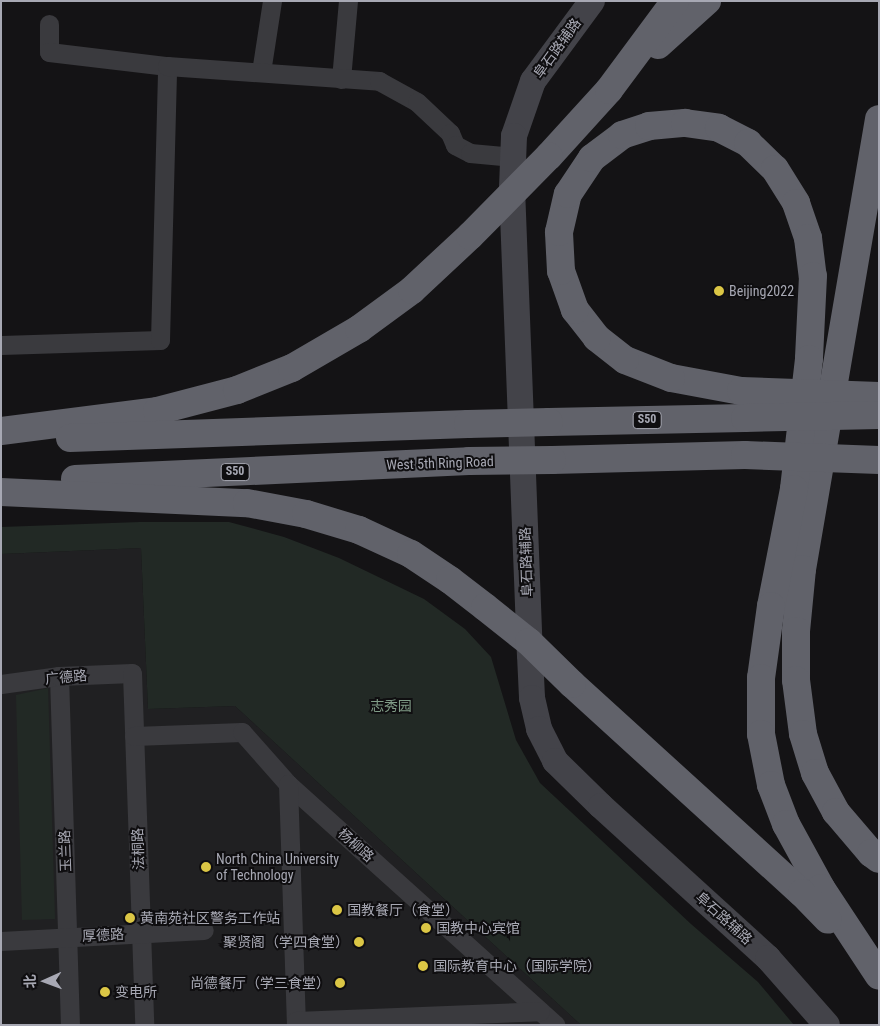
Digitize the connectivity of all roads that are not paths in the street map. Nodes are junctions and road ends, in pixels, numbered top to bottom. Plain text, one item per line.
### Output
1 (272, 1) edge
2 (348, 1) edge
3 (592, 1) edge
4 (675, 1) edge
5 (707, 1) edge
6 (50, 24) dead end
7 (167, 66) junction
8 (261, 72) junction
9 (340, 79) junction
10 (609, 90) junction
11 (879, 119) edge
12 (513, 157) junction
13 (1, 345) edge
14 (879, 396) edge
15 (879, 415) edge
16 (1, 431) edge
17 (1, 441) edge
18 (879, 452) edge
19 (745, 455) junction
20 (879, 460) edge
21 (1, 482) edge
22 (1, 492) edge
23 (132, 673) joint
24 (59, 676) junction
25 (1, 684) edge
26 (134, 736) junction
27 (288, 784) junction
28 (879, 860) edge
29 (204, 930) dead end
30 (140, 934) junction
31 (68, 937) junction
32 (1, 941) edge
33 (874, 969) edge
34 (540, 1011) junction
35 (296, 1023) edge
36 (70, 1025) edge
37 (144, 1025) edge
38 (556, 1025) edge
39 (827, 1025) edge

1 - 8 street
2 - 9 street
3 - 12 main road, 阜石路辅路
4 - 10 highway
5 - 10 highway
6 - 7 street
7 - 8 street
7 - 13 street
8 - 9 street
9 - 12 street
10 - 16 highway, bridge
11 - 28 highway
12 - 39 main road, 阜石路辅路
14 - 33 highway, bridge
15 - 17 highway, S50, bridge
18 - 19 highway, West 5th Ring Road / S50, bridge
19 - 20 highway, bridge
19 - 21 highway, West 5th Ring Road / S50, bridge
22 - 33 highway, bridge
23 - 24 street, 广德路
23 - 26 street, 法桐路
24 - 25 street, 广德路
24 - 31 street, 玉兰路
26 - 27 street, 杨柳路
26 - 30 street, 法桐路
27 - 34 street, 杨柳路
27 - 35 street
29 - 30 street, 厚德路
30 - 31 street, 厚德路
30 - 37 street, 法桐路
31 - 32 street, 厚德路
31 - 36 street, 玉兰路
34 - 35 street
34 - 38 street, 杨柳路

